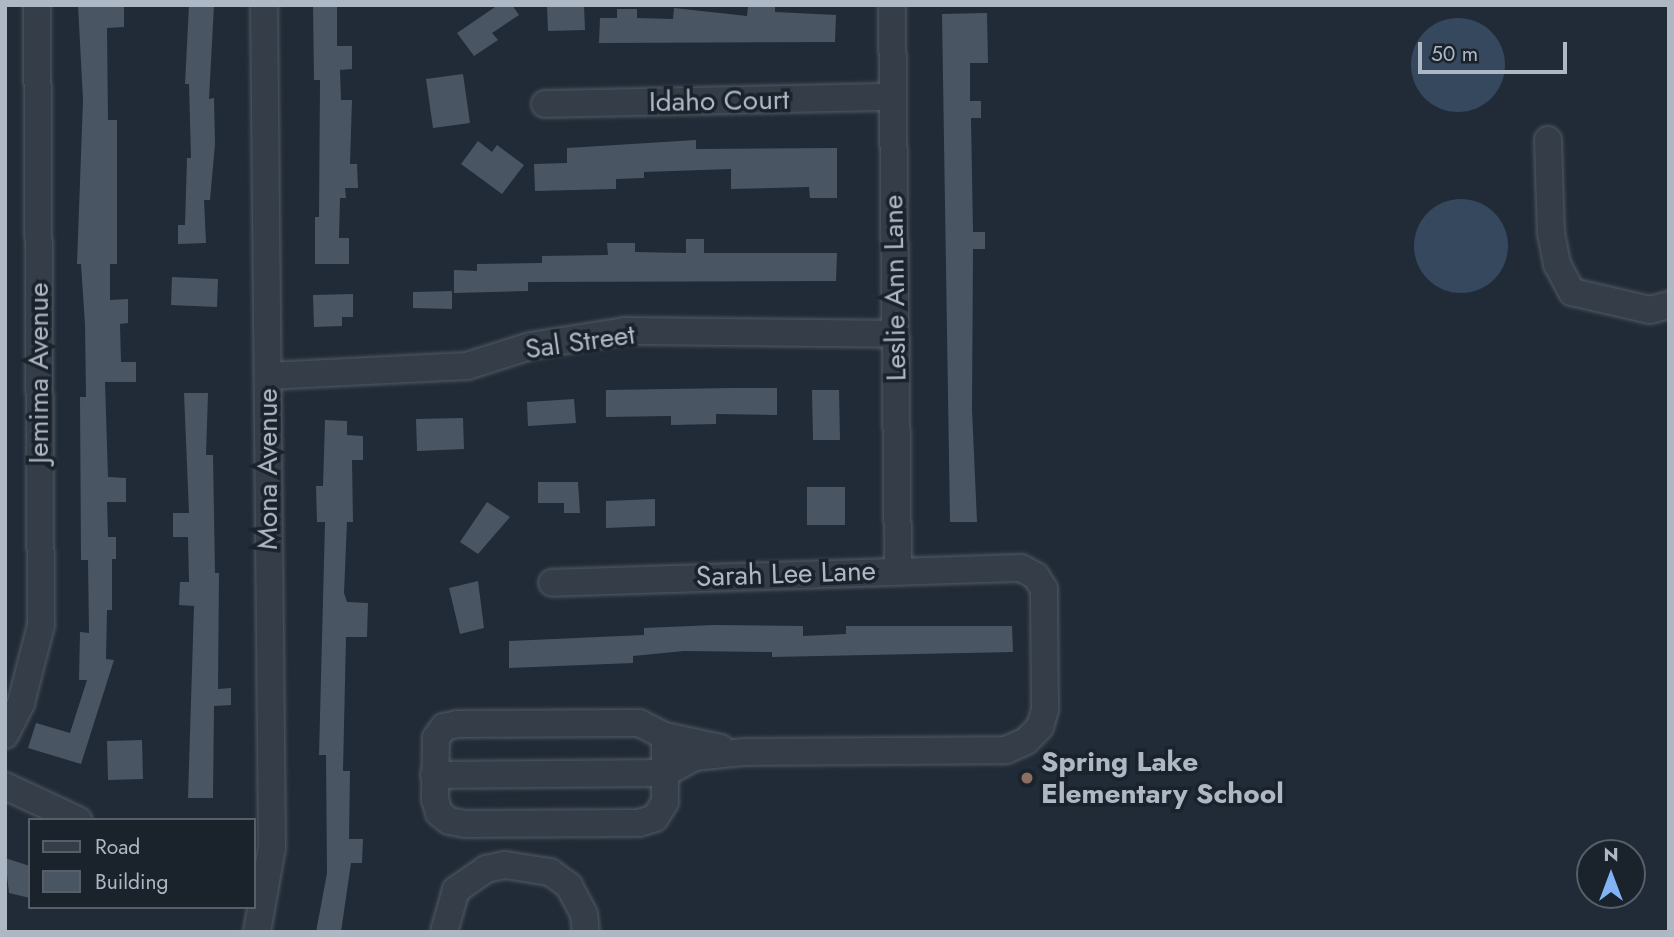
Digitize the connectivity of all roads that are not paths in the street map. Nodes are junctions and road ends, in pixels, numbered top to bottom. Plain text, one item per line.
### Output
1 (37, 5) edge
2 (264, 5) edge
3 (892, 5) edge
4 (893, 97) junction
5 (545, 104) dead end
6 (1548, 141) dead end
7 (1669, 305) edge
8 (895, 334) junction
9 (268, 376) junction
10 (898, 570) junction
11 (552, 583) dead end
12 (5, 735) edge
13 (664, 736) junction
14 (743, 752) junction
15 (666, 773) junction
16 (434, 775) junction
17 (5, 786) edge
18 (74, 818) edge
19 (263, 847) edge
20 (257, 932) edge
21 (444, 932) edge
22 (586, 932) edge

1 - 12 street, Jemima Avenue
2 - 9 street, Mona Avenue
3 - 4 street, Leslie Ann Lane
4 - 5 street, Idaho Court
4 - 8 street, Leslie Ann Lane
6 - 7 street
8 - 9 street, Sal Street
8 - 10 street, Leslie Ann Lane
9 - 19 street, Mona Avenue
10 - 11 street, Sarah Lee Lane
10 - 14 street, Sarah Lee Lane
13 - 14 street
13 - 15 street
13 - 16 street
14 - 15 street
15 - 16 street
15 - 16 street
17 - 18 street
19 - 20 street, Mona Avenue
21 - 22 street

